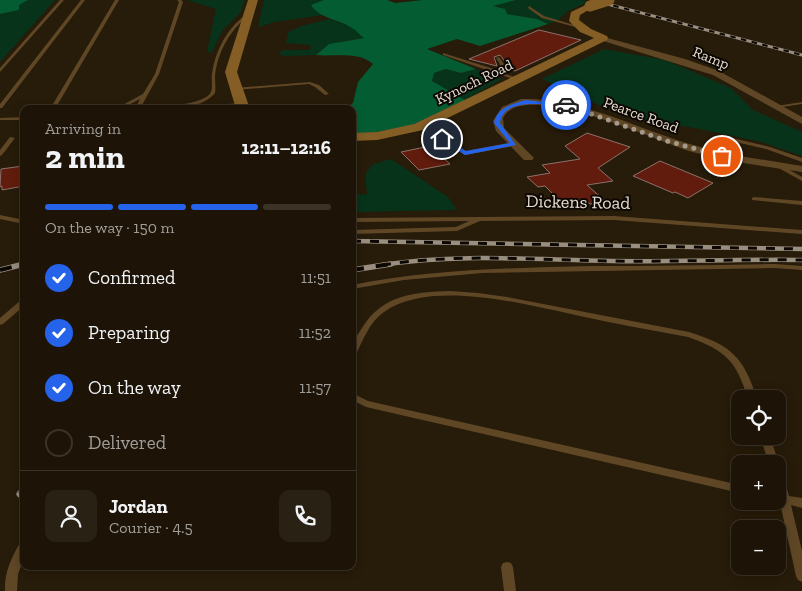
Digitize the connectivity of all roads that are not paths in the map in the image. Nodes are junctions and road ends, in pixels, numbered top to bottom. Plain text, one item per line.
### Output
1 (62, 0) edge
2 (83, 0) edge
3 (117, 0) edge
4 (179, 0) edge
5 (253, 0) edge
6 (608, 0) edge
7 (529, 7) dead end
8 (250, 13) junction
9 (578, 27) junction
10 (603, 38) junction
11 (444, 54) dead end
12 (498, 58) dead end
13 (0, 71) edge
14 (498, 72) junction
15 (518, 79) junction
16 (235, 88) junction
17 (145, 94) junction
18 (327, 94) dead end
19 (802, 103) edge
20 (54, 105) edge
21 (127, 105) edge
22 (242, 105) edge
23 (0, 107) edge
24 (776, 107) junction
25 (20, 118) edge
26 (0, 119) edge
27 (802, 121) edge
28 (356, 137) edge
29 (12, 138) dead end
30 (724, 138) dead end
31 (442, 139) dead end
32 (514, 144) junction
33 (0, 154) edge
34 (528, 158) dead end
35 (802, 160) edge
36 (777, 165) junction
37 (802, 169) edge
38 (802, 179) edge
39 (754, 200) dead end
40 (802, 203) edge
41 (0, 217) edge
42 (481, 218) junction
43 (356, 220) edge
44 (20, 221) edge
45 (356, 232) edge
46 (802, 232) edge
47 (802, 268) edge
48 (356, 286) edge
49 (20, 305) edge
50 (0, 322) edge
51 (356, 347) edge
52 (750, 390) edge
53 (356, 398) edge
54 (731, 487) edge
55 (786, 500) edge
56 (802, 502) edge
57 (784, 510) edge
58 (20, 555) edge
59 (506, 567) dead end
60 (802, 576) edge
61 (11, 591) edge
62 (510, 591) edge

1 - 13 lane
2 - 23 lane
3 - 20 lane
4 - 17 lane
5 - 8 street
6 - 9 street, bridge
7 - 9 lane
8 - 16 street
8 - 17 lane
9 - 10 street
10 - 15 street, Kynoch Road
10 - 24 street, Ramp
11 - 14 lane
12 - 14 lane
14 - 15 lane
15 - 28 street, Kynoch Road
16 - 18 lane
16 - 22 street
17 - 21 lane
19 - 24 lane
24 - 27 street, Ramp
25 - 26 lane
29 - 33 lane
30 - 35 lane
31 - 32 lane
32 - 34 street, Pearce Road
32 - 36 street, Pearce Road
36 - 37 street, Pearce Road
36 - 38 lane
39 - 40 lane
41 - 44 lane
42 - 43 lane, Dickens Road
42 - 45 lane
42 - 46 lane, Dickens Road
47 - 48 lane
49 - 50 lane
51 - 52 lane
53 - 54 lane
55 - 56 lane
57 - 60 lane
58 - 61 lane
59 - 62 lane

